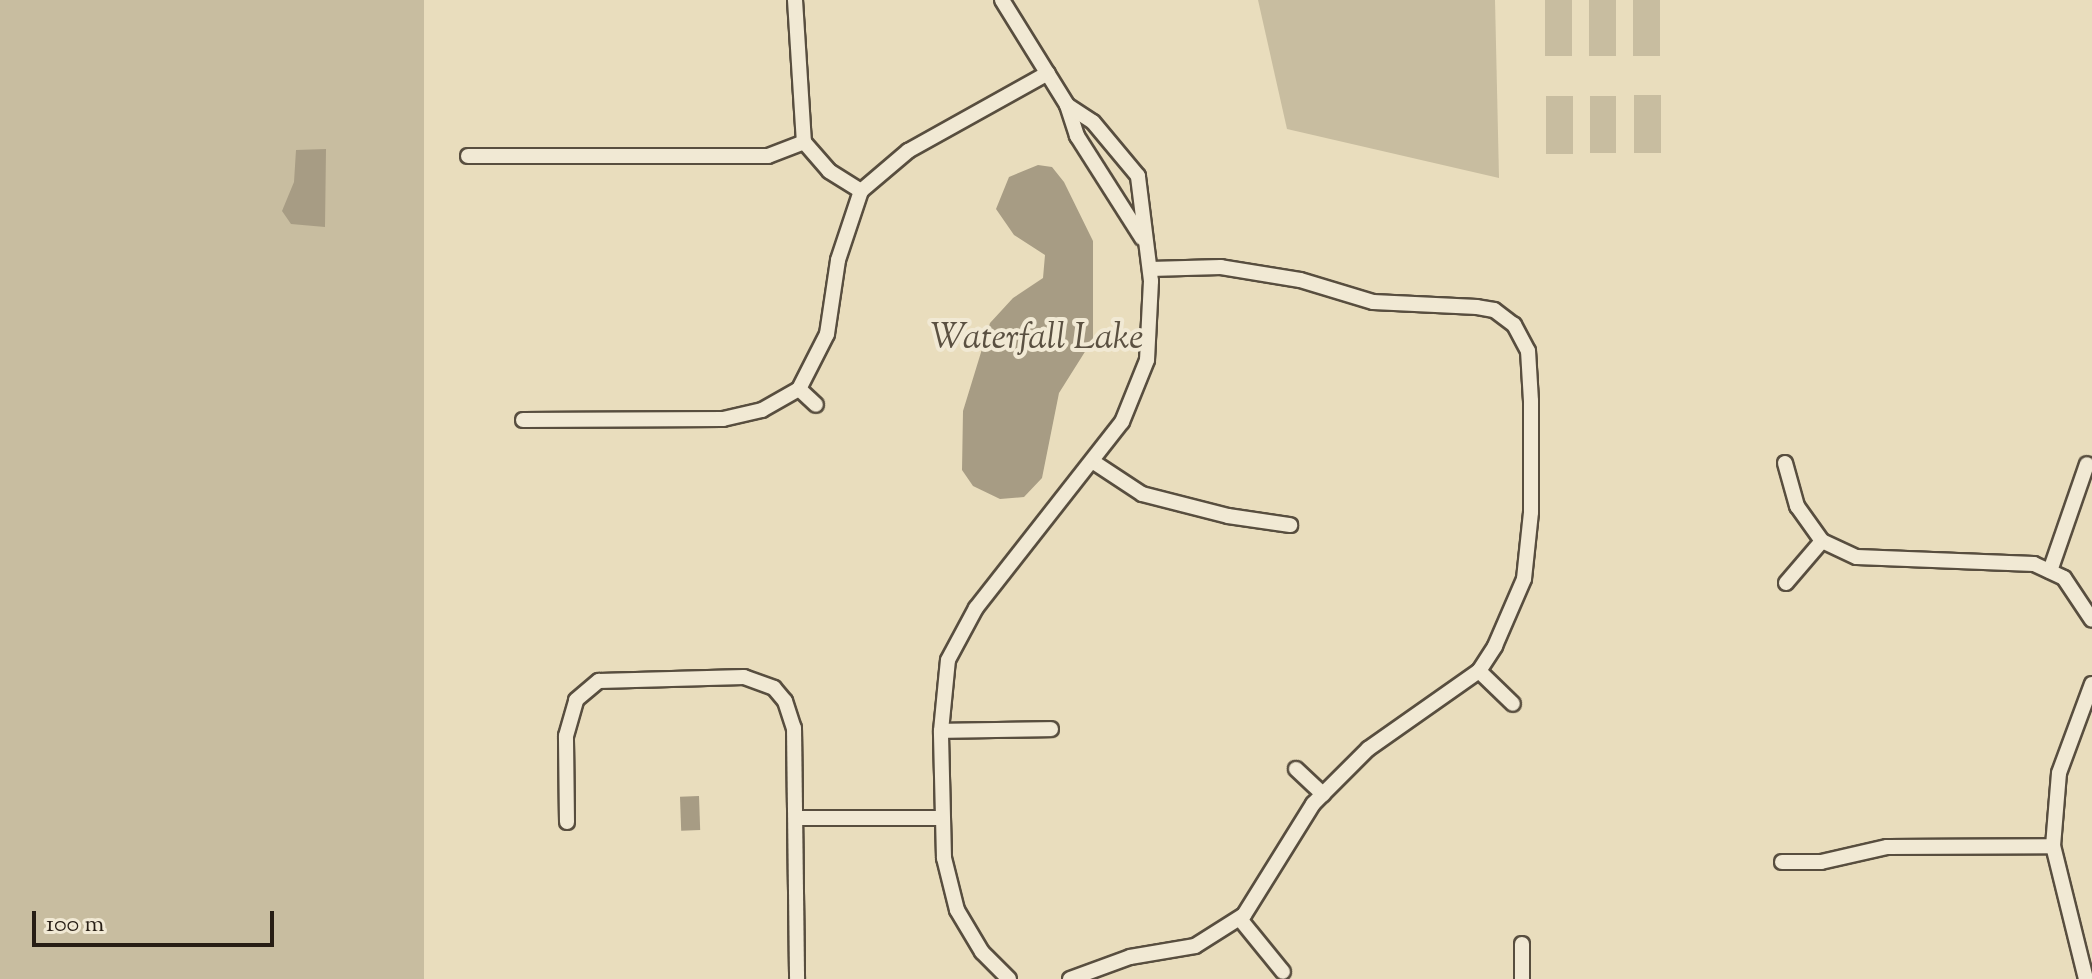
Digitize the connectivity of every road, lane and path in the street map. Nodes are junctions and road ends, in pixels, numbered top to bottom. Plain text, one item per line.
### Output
1 (795, 0) edge
2 (1002, 0) edge
3 (1048, 73) junction
4 (1067, 105) junction
5 (804, 142) junction
6 (468, 156) dead end
7 (861, 191) junction
8 (1142, 238) junction
9 (1150, 269) junction
10 (799, 389) junction
11 (816, 405) dead end
12 (523, 420) dead end
13 (1092, 461) junction
14 (1785, 463) dead end
15 (2087, 464) dead end
16 (1290, 525) dead end
17 (1822, 541) junction
18 (2050, 571) junction
19 (1786, 583) dead end
20 (2092, 620) edge
21 (1479, 671) junction
22 (2092, 684) edge
23 (1513, 704) dead end
24 (1051, 729) dead end
25 (941, 731) junction
26 (1296, 769) dead end
27 (1323, 794) junction
28 (798, 818) junction
29 (941, 818) junction
30 (567, 822) dead end
31 (2053, 846) junction
32 (1782, 862) dead end
33 (1240, 919) junction
34 (1522, 944) dead end
35 (1283, 972) dead end
36 (797, 979) edge
37 (1009, 979) edge
38 (1070, 979) edge
39 (1522, 979) edge
40 (2086, 979) edge

1 - 5 street
2 - 3 street
3 - 4 street
3 - 7 street
4 - 8 street
4 - 8 street
5 - 6 street
5 - 7 street
7 - 10 street
8 - 9 street
9 - 13 street
9 - 21 street
10 - 11 street
10 - 12 street
13 - 16 street
13 - 25 street
14 - 17 street
15 - 18 street
17 - 18 street
17 - 19 street
18 - 20 street
21 - 23 street
21 - 27 street
22 - 31 street
24 - 25 street
25 - 29 street
26 - 27 street
27 - 33 street
28 - 29 street
28 - 30 street
28 - 36 street
29 - 37 street
31 - 32 street
31 - 40 street
33 - 35 street
33 - 38 street
34 - 39 street

